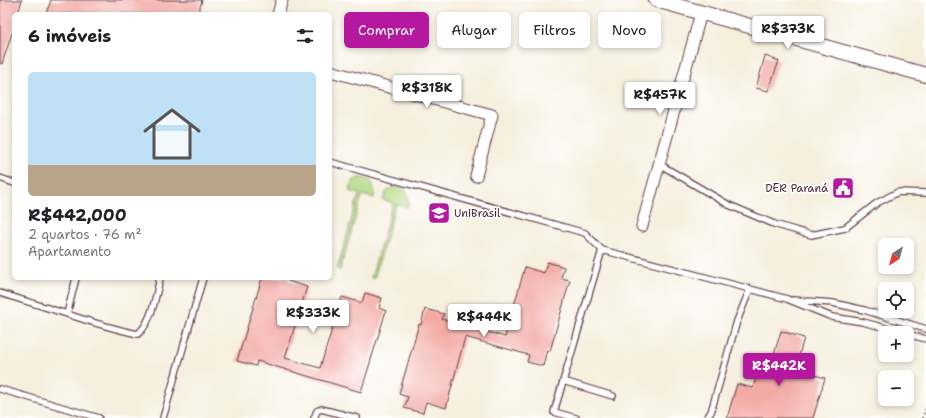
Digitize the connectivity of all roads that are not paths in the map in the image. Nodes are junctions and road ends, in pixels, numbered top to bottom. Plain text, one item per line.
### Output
1 (282, 0) edge
2 (656, 0) edge
3 (279, 12) edge
4 (701, 13) junction
5 (332, 72) edge
6 (926, 75) edge
7 (332, 163) edge
8 (659, 164) junction
9 (476, 176) dead end
10 (0, 178) edge
11 (12, 182) edge
12 (926, 193) edge
13 (642, 226) dead end
14 (602, 250) junction
15 (76, 280) edge
16 (159, 280) edge
17 (202, 280) edge
18 (750, 288) junction
19 (0, 293) edge
20 (787, 299) junction
21 (67, 314) junction
22 (879, 326) edge
23 (926, 329) edge
24 (914, 335) edge
25 (926, 339) edge
26 (563, 381) junction
27 (0, 389) edge
28 (612, 396) dead end
29 (99, 418) edge
30 (162, 418) edge
31 (314, 418) edge
32 (357, 418) edge
33 (576, 418) edge
34 (707, 418) edge

1 - 3 street
2 - 4 street
4 - 6 street
4 - 8 street
5 - 9 street
7 - 14 lane
8 - 12 lane
8 - 13 street
10 - 11 lane
14 - 18 lane
14 - 26 lane
15 - 21 lane
16 - 21 lane
17 - 30 lane
18 - 20 lane
18 - 34 lane
19 - 21 lane
20 - 22 lane
20 - 23 lane
24 - 25 lane
26 - 28 lane
26 - 33 lane
27 - 29 lane
31 - 32 lane

